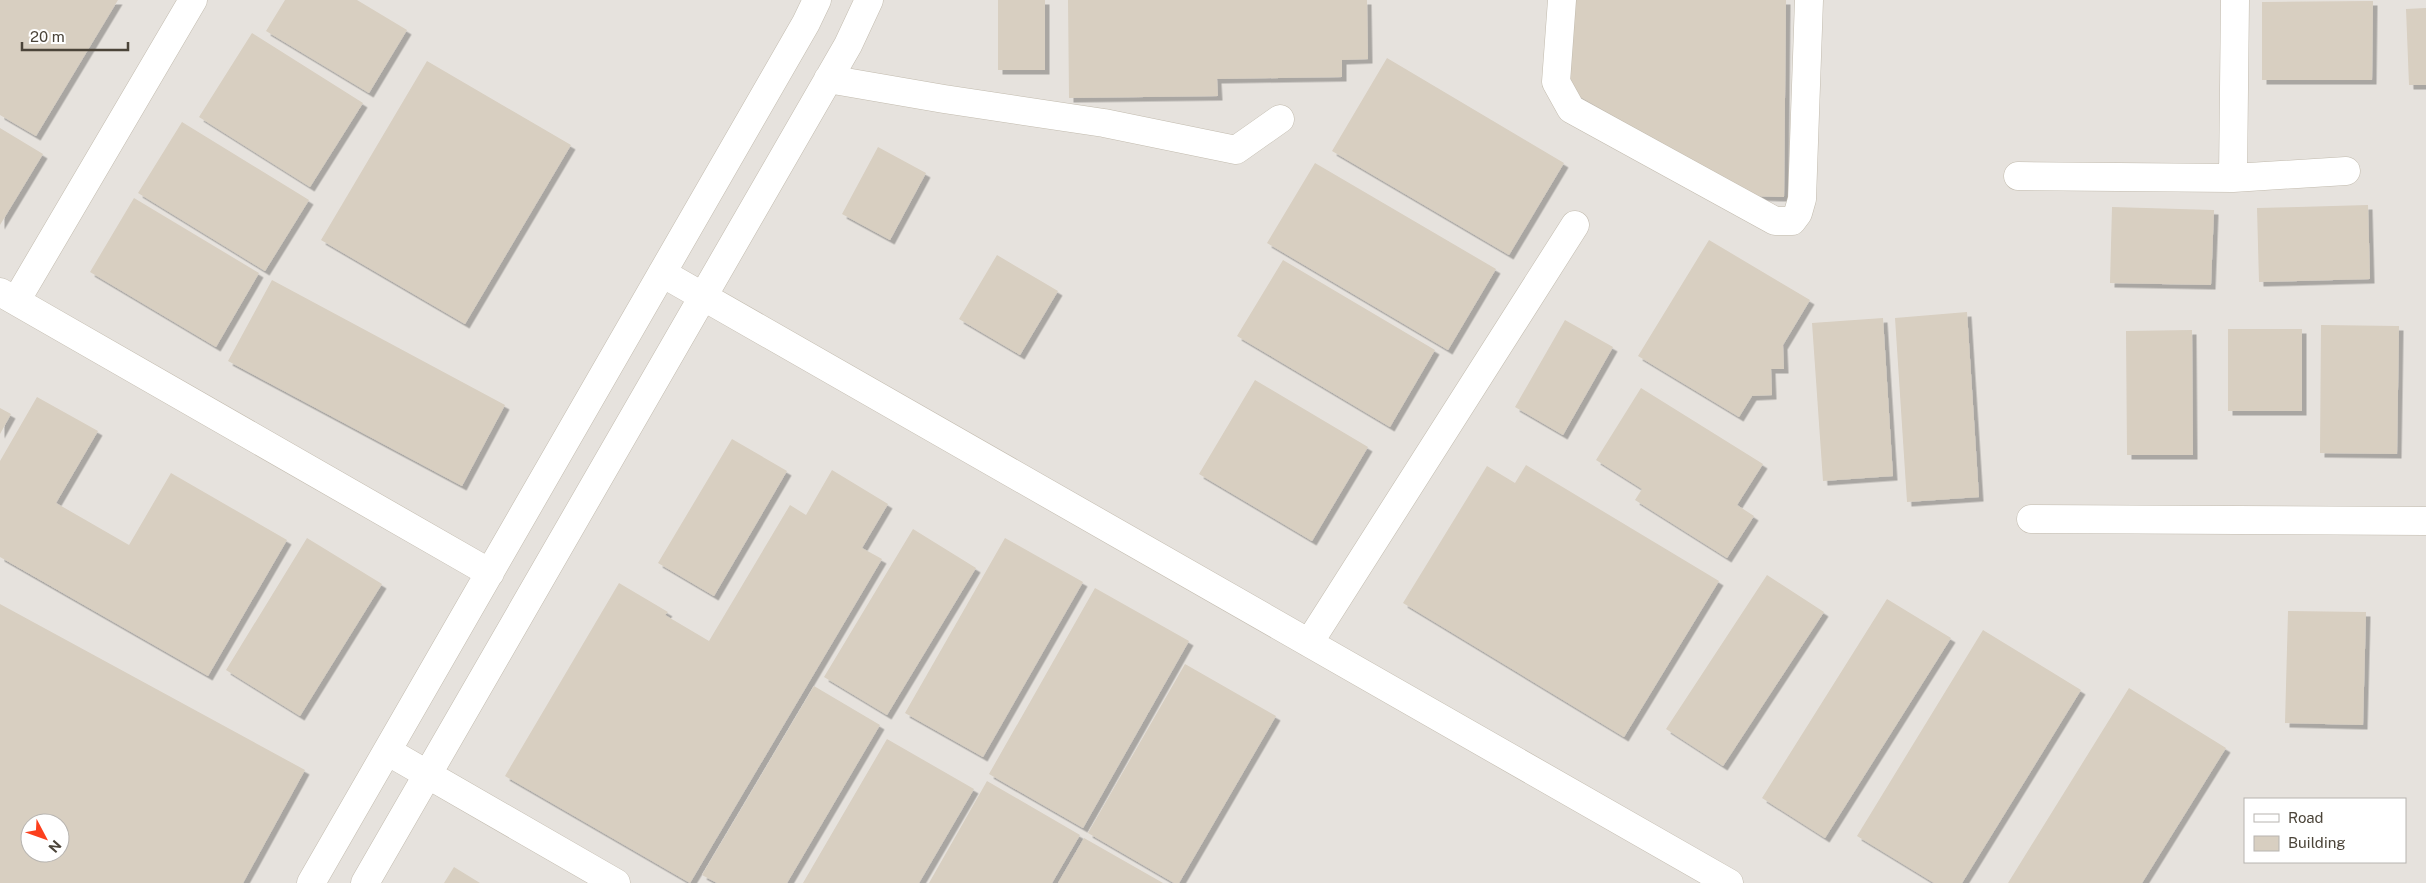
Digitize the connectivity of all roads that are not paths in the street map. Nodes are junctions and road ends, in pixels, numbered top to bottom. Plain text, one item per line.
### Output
1 (194, 0) edge
2 (817, 0) edge
3 (870, 0) edge
4 (1562, 0) edge
5 (1809, 0) edge
6 (2234, 0) edge
7 (828, 79) junction
8 (1280, 119) dead end
9 (2346, 171) dead end
10 (2018, 176) dead end
11 (2233, 178) junction
12 (1576, 225) dead end
13 (662, 272) junction
14 (703, 296) junction
15 (8, 297) edge
16 (2031, 519) dead end
17 (2426, 522) edge
18 (490, 572) junction
19 (1310, 643) junction
20 (387, 751) junction
21 (428, 774) junction
22 (311, 883) edge
23 (365, 883) edge
24 (616, 883) edge
25 (1729, 883) edge

1 - 15 street
2 - 13 street
3 - 7 street
4 - 5 street
6 - 11 street
7 - 8 street
7 - 14 street
9 - 11 street
10 - 11 street
12 - 19 street
13 - 14 street
13 - 18 street
14 - 19 street
14 - 21 street
15 - 18 street
16 - 17 street
18 - 20 street
19 - 25 street
20 - 21 street
20 - 22 street
21 - 23 street
21 - 24 street

